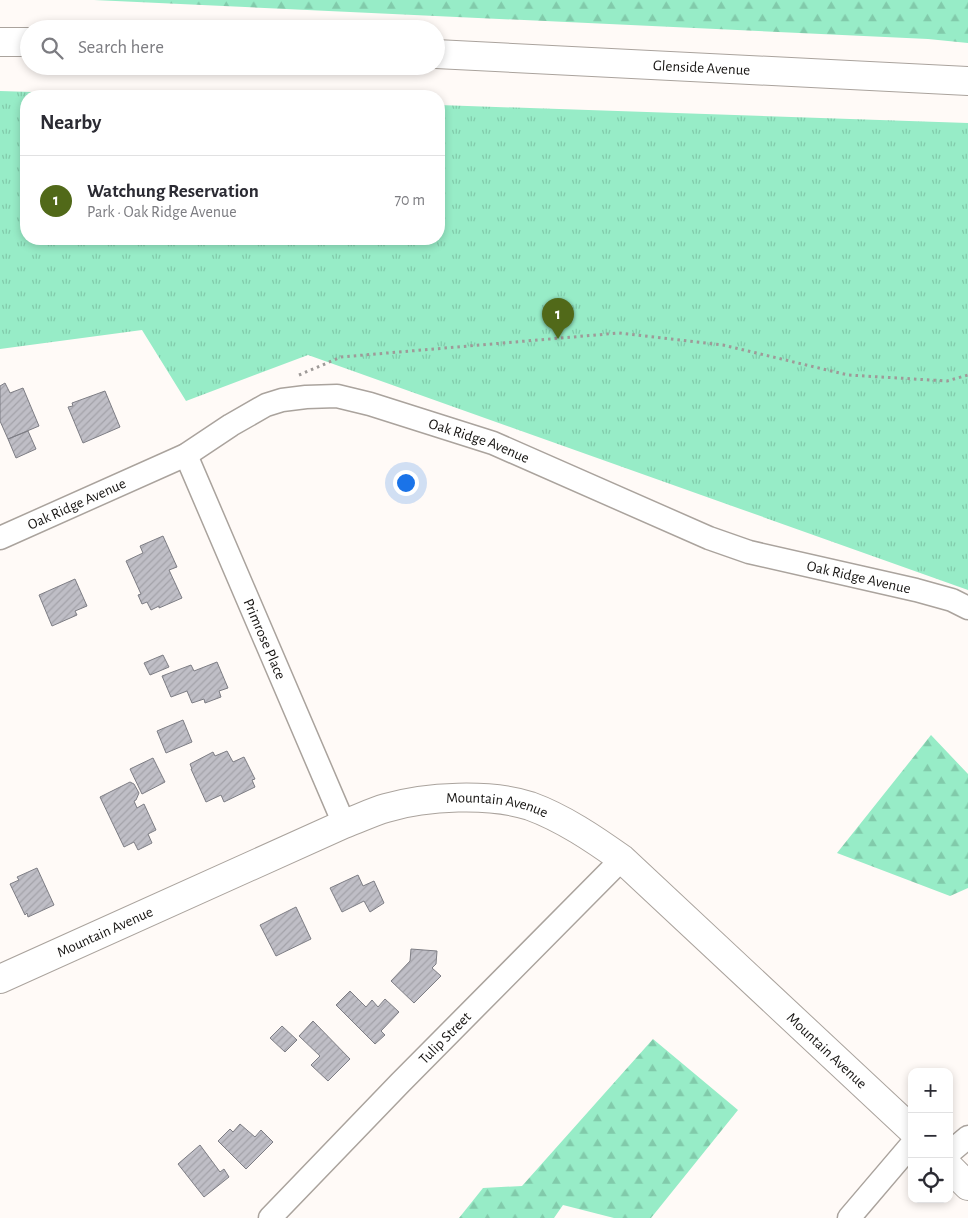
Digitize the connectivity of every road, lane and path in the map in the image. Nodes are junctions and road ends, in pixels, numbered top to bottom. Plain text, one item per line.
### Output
1 (0, 42) edge
2 (20, 42) edge
3 (445, 54) edge
4 (968, 81) edge
5 (968, 375) edge
6 (282, 400) junction
7 (186, 455) junction
8 (0, 538) edge
9 (968, 608) edge
10 (344, 824) junction
11 (622, 859) junction
12 (0, 979) edge
13 (908, 1126) edge
14 (968, 1136) edge
15 (908, 1149) edge
16 (953, 1149) edge
17 (953, 1162) edge
18 (968, 1164) edge
19 (953, 1171) edge
20 (968, 1186) edge
21 (270, 1218) edge
22 (849, 1218) edge

1 - 2 main road
3 - 4 main road, Glenside Avenue
5 - 6 path
6 - 7 street, Oak Ridge Avenue
6 - 9 street, Oak Ridge Avenue
7 - 8 street, Oak Ridge Avenue
7 - 10 street, Primrose Place
10 - 11 main road, Mountain Avenue
10 - 12 main road, Mountain Avenue
11 - 13 main road, Mountain Avenue
11 - 21 street, Tulip Street
14 - 16 street
15 - 22 street
17 - 18 street
19 - 20 main road

